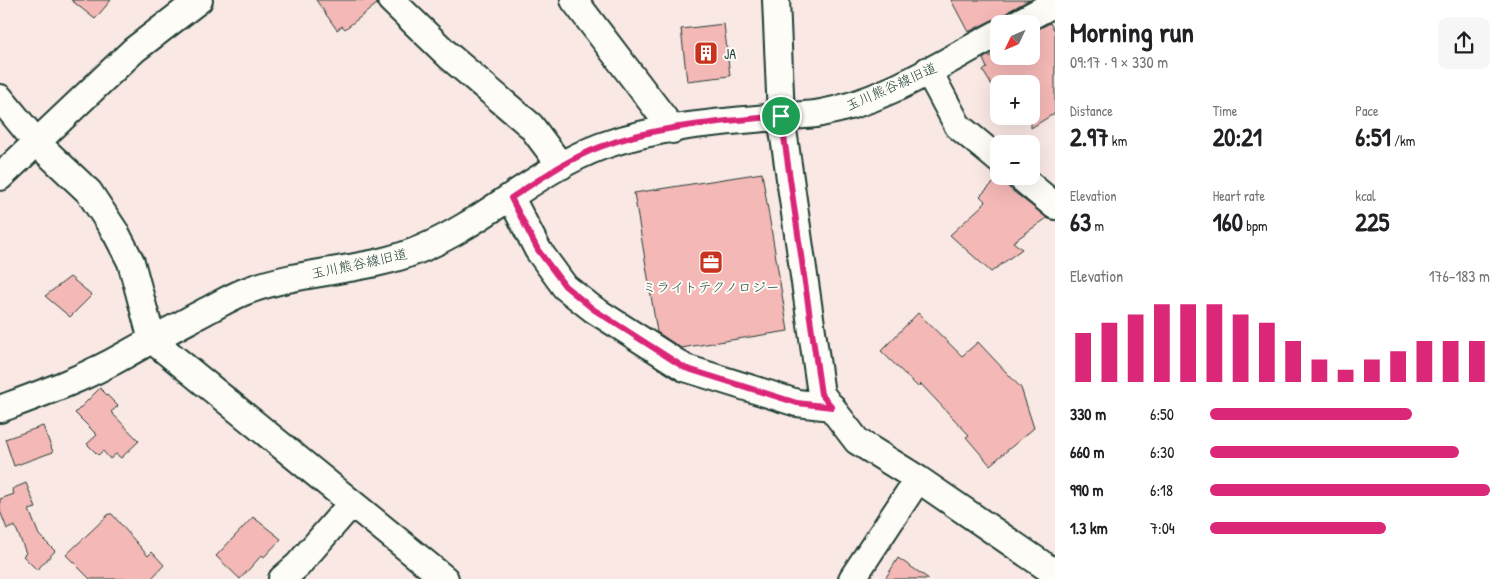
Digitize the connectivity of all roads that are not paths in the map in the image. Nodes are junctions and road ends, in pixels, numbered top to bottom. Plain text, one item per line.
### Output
1 (199, 0) edge
2 (391, 0) edge
3 (574, 0) edge
4 (776, 0) edge
5 (1055, 4) edge
6 (1034, 15) edge
7 (990, 38) edge
8 (928, 70) junction
9 (0, 98) edge
10 (781, 116) junction
11 (672, 130) junction
12 (38, 144) junction
13 (990, 153) edge
14 (561, 166) junction
15 (0, 177) edge
16 (1030, 185) edge
17 (511, 198) junction
18 (1055, 206) edge
19 (152, 340) junction
20 (832, 407) junction
21 (0, 409) edge
22 (918, 479) junction
23 (352, 503) junction
24 (1055, 572) edge
25 (282, 579) edge
26 (445, 579) edge
27 (852, 579) edge

1 - 12 street
2 - 14 street
3 - 11 street
4 - 10 street
5 - 6 street
7 - 8 street, 玉川熊谷線旧道
8 - 10 street, 玉川熊谷線旧道
8 - 13 street
9 - 12 street
10 - 11 street, 玉川熊谷線旧道
10 - 20 street
11 - 14 street, 玉川熊谷線旧道
12 - 15 street
12 - 19 street
14 - 17 street, 玉川熊谷線旧道
16 - 18 street
17 - 19 street, 玉川熊谷線旧道
17 - 20 street
19 - 21 street, 玉川熊谷線旧道
19 - 23 street
20 - 22 street
22 - 24 street
22 - 27 street
23 - 25 street
23 - 26 street

